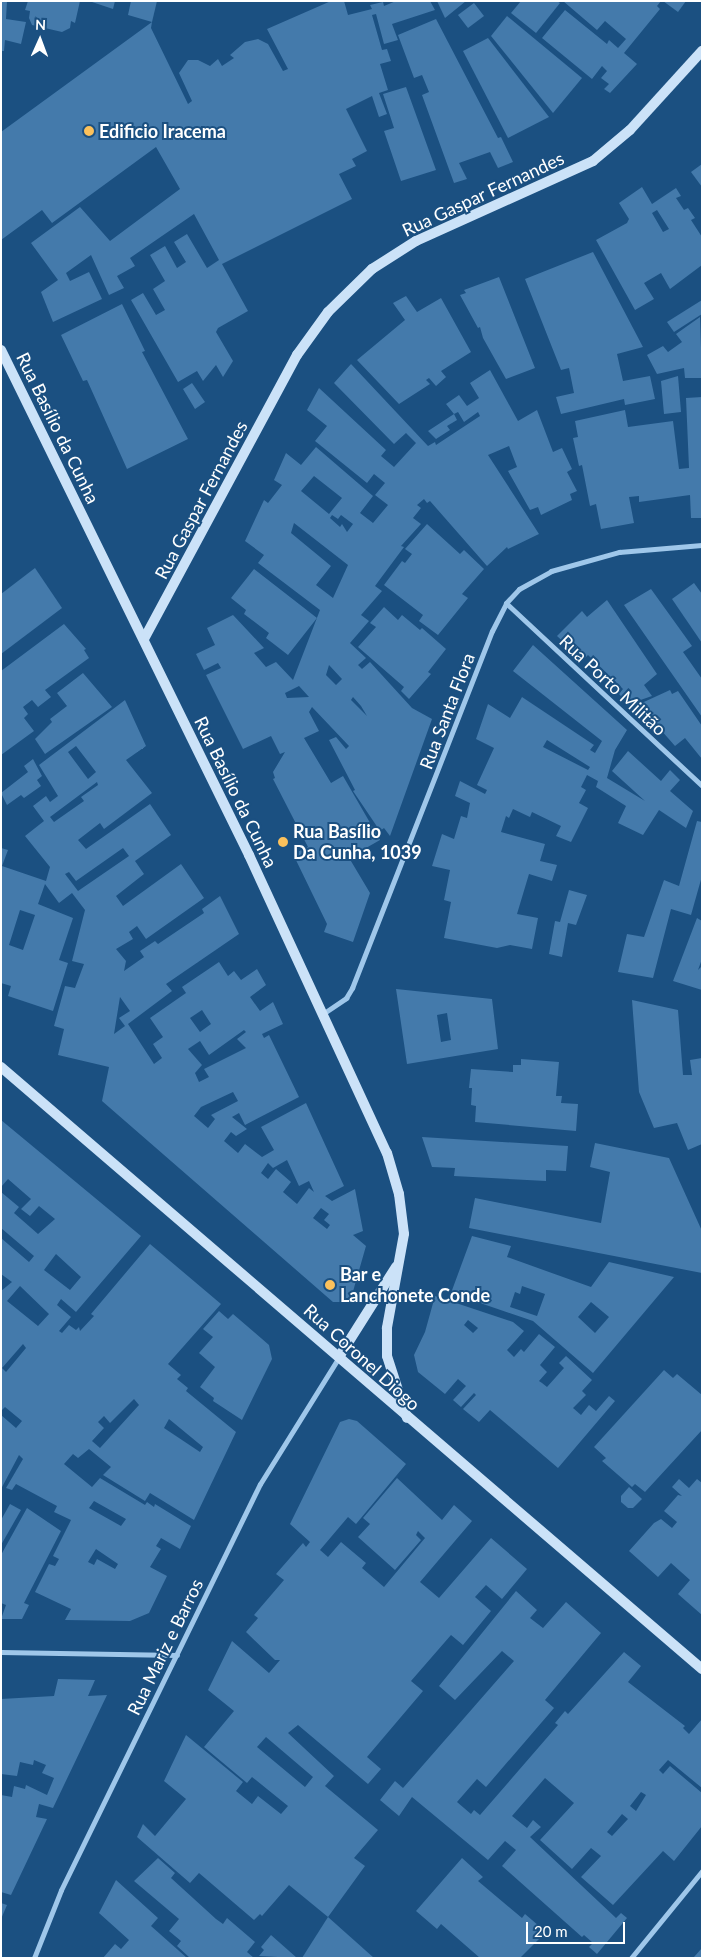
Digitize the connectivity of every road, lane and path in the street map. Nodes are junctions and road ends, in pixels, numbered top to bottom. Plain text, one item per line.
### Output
1 (702, 50) edge
2 (1, 350) edge
3 (702, 545) edge
4 (506, 603) junction
5 (144, 639) junction
6 (702, 786) edge
7 (324, 1013) junction
8 (1, 1068) edge
9 (400, 1260) junction
10 (339, 1357) junction
11 (406, 1418) junction
12 (1, 1652) edge
13 (177, 1655) junction
14 (702, 1669) edge
15 (702, 1871) edge
16 (34, 1958) edge
17 (631, 1958) edge

1 - 5 street, Rua Gaspar Fernandes
2 - 5 street, Rua Basílio da Cunha
3 - 4 street, Rua Santa Flora
4 - 6 street, Rua Porto Militão
4 - 7 street, Rua Santa Flora
5 - 7 street, Rua Basílio da Cunha
7 - 9 street, Rua Basílio da Cunha
8 - 10 street, Rua Coronel Diogo
9 - 10 street, Rua Basílio da Cunha
9 - 11 street, Rua Basílio da Cunha
10 - 11 street, Rua Coronel Diogo
10 - 13 street, Rua Mariz e Barros
11 - 14 street, Rua Coronel Diogo
12 - 13 street
13 - 16 street, Rua Mariz e Barros
15 - 17 street

